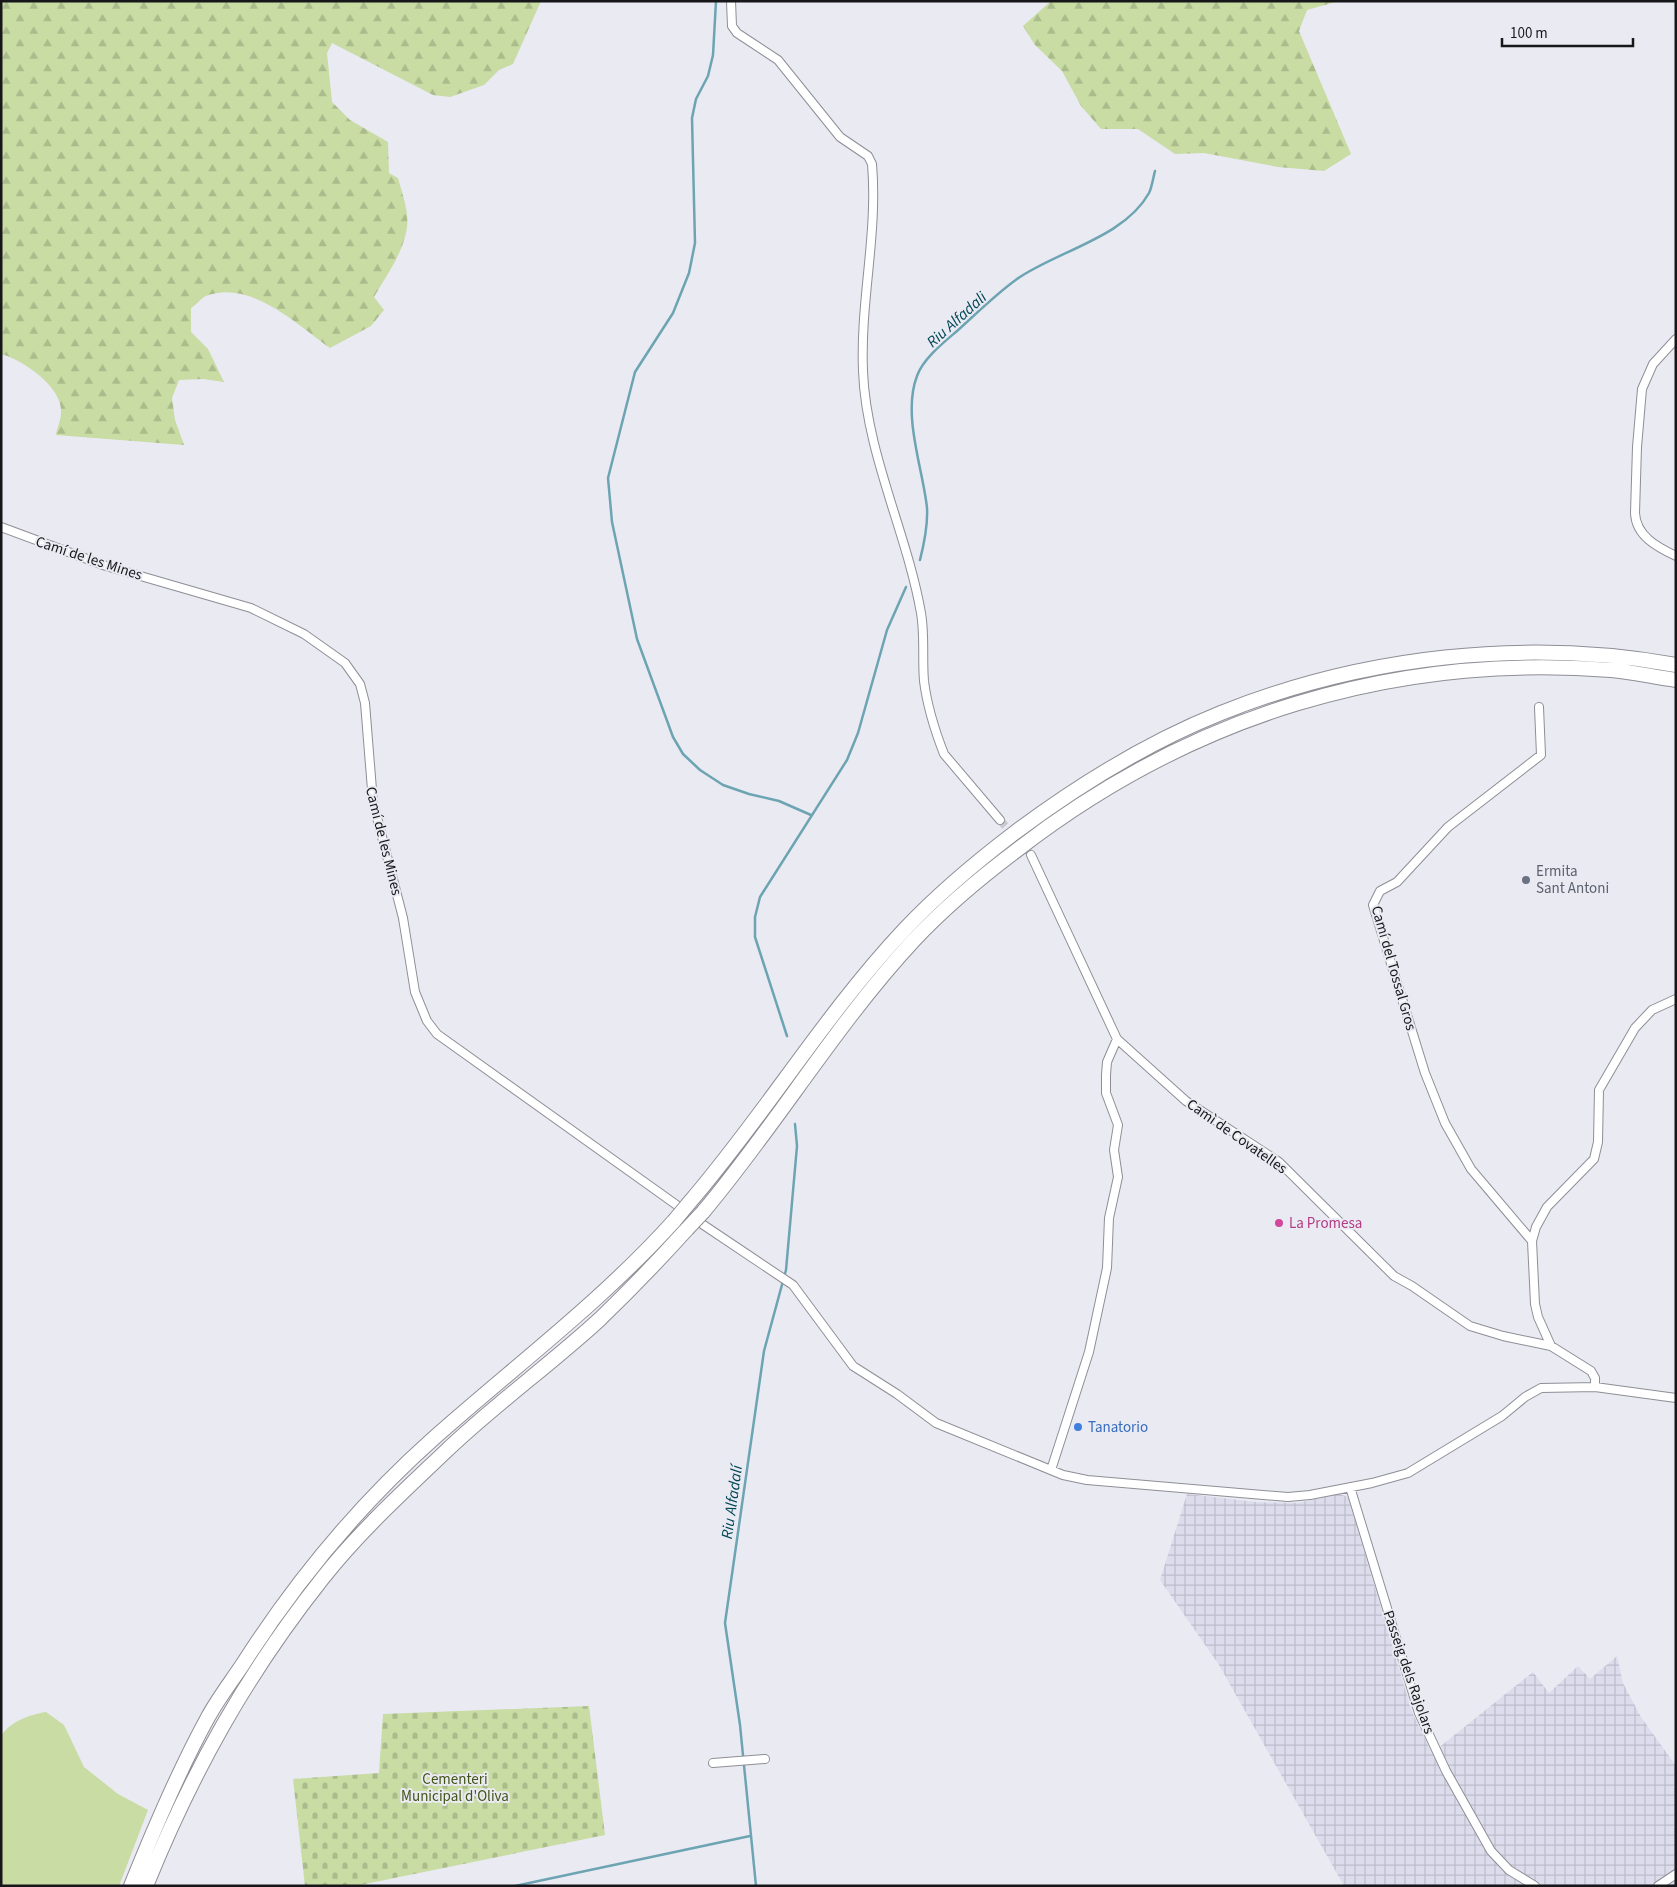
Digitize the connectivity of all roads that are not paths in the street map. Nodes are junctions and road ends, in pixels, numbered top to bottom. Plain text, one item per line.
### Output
1 (731, 1) edge
2 (1676, 339) edge
3 (1, 527) edge
4 (1676, 556) edge
5 (1676, 665) edge
6 (1676, 680) edge
7 (1539, 707) dead end
8 (1000, 820) tunnel mouth
9 (1031, 855) tunnel mouth
10 (1676, 999) edge
11 (1117, 1039) junction
12 (683, 1205) junction
13 (703, 1218) junction
14 (1533, 1238) junction
15 (1552, 1346) junction
16 (1595, 1387) junction
17 (1676, 1398) edge
18 (1051, 1470) junction
19 (1350, 1487) junction
20 (761, 1759) dead end
21 (713, 1763) dead end
22 (1676, 1874) edge
23 (132, 1886) edge
24 (146, 1886) edge
25 (1536, 1886) edge
26 (1658, 1886) edge

1 - 8 street
2 - 4 street
3 - 12 street, Camí de les Mines
5 - 12 highway
6 - 13 highway
7 - 14 street, Camí del Tossal Gros
9 - 11 street
10 - 14 street
11 - 15 street, Camì de Covatelles
11 - 18 street
12 - 23 highway, bridge
13 - 18 street
13 - 24 highway, bridge
14 - 15 street
15 - 16 street
16 - 17 street
16 - 19 street
18 - 19 street
19 - 25 street, Passeig dels Rajolars
20 - 21 street
22 - 26 street

